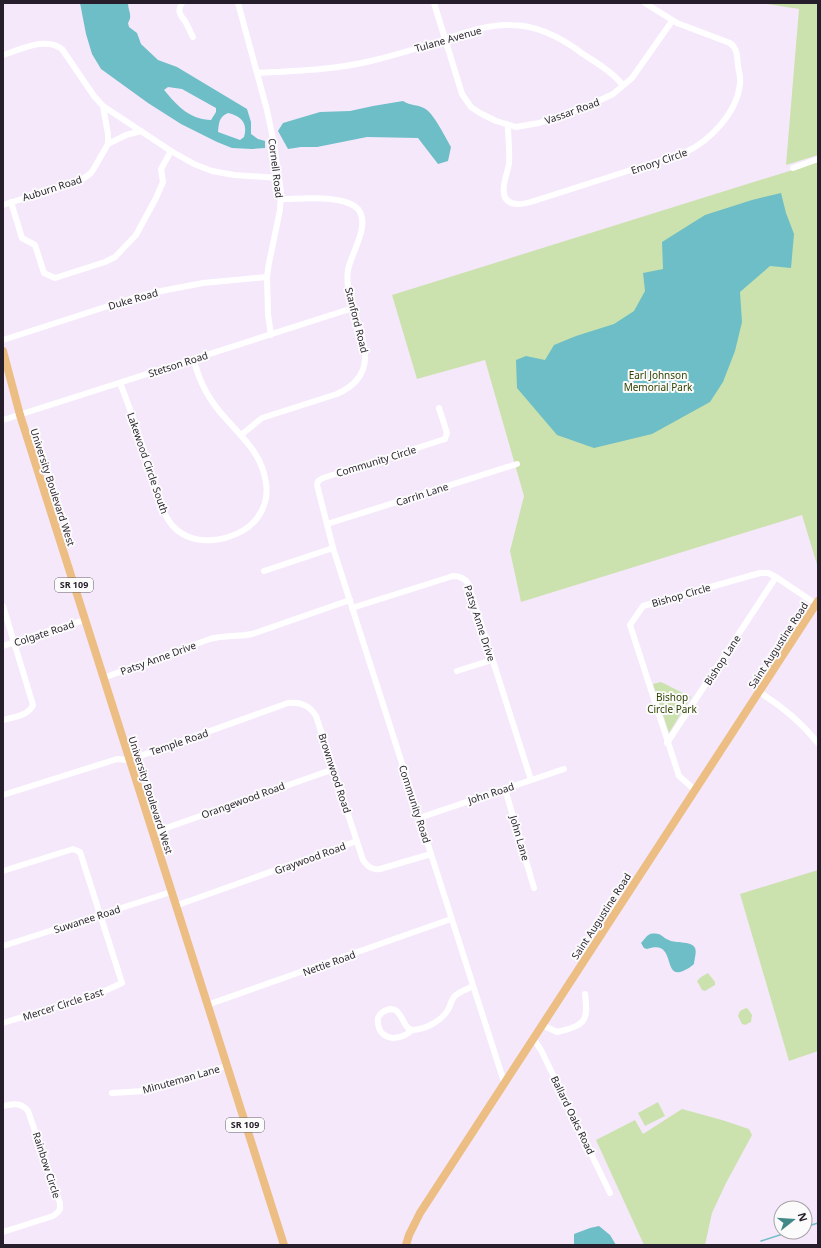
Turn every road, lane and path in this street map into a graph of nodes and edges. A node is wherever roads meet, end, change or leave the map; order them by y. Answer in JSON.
{"nodes":[{"id":1,"x":182,"y":3,"type":"edge"},
{"id":2,"x":238,"y":3,"type":"edge"},
{"id":3,"x":434,"y":3,"type":"edge"},
{"id":4,"x":644,"y":3,"type":"edge"},
{"id":5,"x":672,"y":21,"type":"junction"},
{"id":6,"x":193,"y":37,"type":"dead end"},
{"id":7,"x":445,"y":39,"type":"junction"},
{"id":8,"x":3,"y":55,"type":"edge"},
{"id":9,"x":257,"y":72,"type":"junction"},
{"id":10,"x":623,"y":85,"type":"junction"},
{"id":11,"x":103,"y":106,"type":"junction"},
{"id":12,"x":508,"y":125,"type":"junction"},
{"id":13,"x":141,"y":131,"type":"junction"},
{"id":14,"x":108,"y":144,"type":"junction"},
{"id":15,"x":171,"y":152,"type":"junction"},
{"id":16,"x":818,"y":159,"type":"edge"},
{"id":17,"x":792,"y":168,"type":"dead end"},
{"id":18,"x":279,"y":178,"type":"junction"},
{"id":19,"x":281,"y":199,"type":"junction"},
{"id":20,"x":11,"y":202,"type":"junction"},
{"id":21,"x":3,"y":204,"type":"edge"},
{"id":22,"x":267,"y":276,"type":"junction"},
{"id":23,"x":353,"y":308,"type":"junction"},
{"id":24,"x":271,"y":335,"type":"junction"},
{"id":25,"x":3,"y":340,"type":"edge"},
{"id":26,"x":3,"y":351,"type":"edge"},
{"id":27,"x":194,"y":360,"type":"junction"},
{"id":28,"x":120,"y":383,"type":"junction"},
{"id":29,"x":439,"y":408,"type":"dead end"},
{"id":30,"x":20,"y":415,"type":"junction"},
{"id":31,"x":3,"y":420,"type":"edge"},
{"id":32,"x":240,"y":435,"type":"junction"},
{"id":33,"x":517,"y":464,"type":"dead end"},
{"id":34,"x":327,"y":524,"type":"junction"},
{"id":35,"x":333,"y":548,"type":"junction"},
{"id":36,"x":264,"y":571,"type":"dead end"},
{"id":37,"x":776,"y":577,"type":"junction"},
{"id":38,"x":350,"y":600,"type":"junction"},
{"id":39,"x":817,"y":603,"type":"edge"},
{"id":40,"x":3,"y":606,"type":"edge"},
{"id":41,"x":352,"y":608,"type":"junction"},
{"id":42,"x":85,"y":620,"type":"junction"},
{"id":43,"x":14,"y":642,"type":"junction"},
{"id":44,"x":3,"y":646,"type":"edge"},
{"id":45,"x":492,"y":660,"type":"junction"},
{"id":46,"x":457,"y":672,"type":"dead end"},
{"id":47,"x":103,"y":678,"type":"junction"},
{"id":48,"x":759,"y":692,"type":"junction"},
{"id":49,"x":308,"y":706,"type":"joint"},
{"id":50,"x":3,"y":720,"type":"edge"},
{"id":51,"x":667,"y":743,"type":"junction"},
{"id":52,"x":818,"y":743,"type":"edge"},
{"id":53,"x":129,"y":760,"type":"junction"},
{"id":54,"x":334,"y":769,"type":"junction"},
{"id":55,"x":564,"y":770,"type":"dead end"},
{"id":56,"x":531,"y":780,"type":"junction"},
{"id":57,"x":505,"y":788,"type":"junction"},
{"id":58,"x":695,"y":790,"type":"junction"},
{"id":59,"x":3,"y":795,"type":"edge"},
{"id":60,"x":419,"y":818,"type":"junction"},
{"id":61,"x":152,"y":832,"type":"junction"},
{"id":62,"x":357,"y":841,"type":"junction"},
{"id":63,"x":431,"y":854,"type":"junction"},
{"id":64,"x":3,"y":871,"type":"edge"},
{"id":65,"x":534,"y":888,"type":"dead end"},
{"id":66,"x":171,"y":892,"type":"junction"},
{"id":67,"x":175,"y":906,"type":"junction"},
{"id":68,"x":100,"y":915,"type":"junction"},
{"id":69,"x":451,"y":919,"type":"junction"},
{"id":70,"x":3,"y":946,"type":"edge"},
{"id":71,"x":473,"y":986,"type":"junction"},
{"id":72,"x":585,"y":994,"type":"dead end"},
{"id":73,"x":207,"y":1005,"type":"junction"},
{"id":74,"x":3,"y":1023,"type":"edge"},
{"id":75,"x":542,"y":1025,"type":"junction"},
{"id":76,"x":412,"y":1030,"type":"junction"},
{"id":77,"x":533,"y":1038,"type":"junction"},
{"id":78,"x":226,"y":1066,"type":"junction"},
{"id":79,"x":504,"y":1082,"type":"junction"},
{"id":80,"x":112,"y":1093,"type":"dead end"},
{"id":81,"x":3,"y":1106,"type":"edge"},
{"id":82,"x":610,"y":1194,"type":"dead end"},
{"id":83,"x":3,"y":1232,"type":"edge"},
{"id":84,"x":284,"y":1245,"type":"edge"},
{"id":85,"x":406,"y":1245,"type":"edge"}],
"edges":[{"from":1,"to":6,"type":"street"},
{"from":2,"to":9,"type":"street","name":"Cornell Road"},
{"from":3,"to":7,"type":"street"},
{"from":4,"to":5,"type":"street","name":"Emory Circle"},
{"from":5,"to":10,"type":"street","name":"Vassar Road"},
{"from":5,"to":12,"type":"street","name":"Emory Circle"},
{"from":7,"to":9,"type":"street","name":"Tulane Avenue"},
{"from":7,"to":10,"type":"street","name":"Tulane Avenue"},
{"from":7,"to":12,"type":"street"},
{"from":8,"to":11,"type":"street"},
{"from":9,"to":18,"type":"street","name":"Cornell Road"},
{"from":10,"to":12,"type":"street","name":"Vassar Road"},
{"from":11,"to":13,"type":"street"},
{"from":11,"to":14,"type":"street"},
{"from":13,"to":14,"type":"street"},
{"from":13,"to":15,"type":"street"},
{"from":14,"to":20,"type":"street","name":"Auburn Road"},
{"from":15,"to":18,"type":"street"},
{"from":15,"to":20,"type":"street"},
{"from":16,"to":17,"type":"street"},
{"from":18,"to":19,"type":"street","name":"Cornell Road"},
{"from":19,"to":22,"type":"street","name":"Cornell Road"},
{"from":19,"to":23,"type":"street","name":"Stanford Road"},
{"from":20,"to":21,"type":"street","name":"Auburn Road"},
{"from":22,"to":24,"type":"street","name":"Cornell Road"},
{"from":22,"to":25,"type":"street","name":"Duke Road"},
{"from":23,"to":24,"type":"street","name":"Stetson Road"},
{"from":23,"to":32,"type":"street","name":"Stanford Road"},
{"from":24,"to":27,"type":"street","name":"Stetson Road"},
{"from":26,"to":30,"type":"main road","name":"University Boulevard West","number":"SR 109"},
{"from":27,"to":28,"type":"street","name":"Stetson Road"},
{"from":27,"to":32,"type":"street"},
{"from":28,"to":30,"type":"street","name":"Stetson Road"},
{"from":28,"to":32,"type":"street","name":"Lakewood Circle South"},
{"from":29,"to":34,"type":"street","name":"Community Circle"},
{"from":30,"to":31,"type":"street","name":"Stetson Road"},
{"from":30,"to":42,"type":"main road","name":"University Boulevard West","number":"SR 109"},
{"from":33,"to":34,"type":"street","name":"Carrin Lane"},
{"from":34,"to":35,"type":"street","name":"Community Road"},
{"from":35,"to":36,"type":"street"},
{"from":35,"to":38,"type":"street","name":"Community Road"},
{"from":37,"to":39,"type":"street","name":"Bishop Circle"},
{"from":37,"to":51,"type":"street","name":"Bishop Lane"},
{"from":37,"to":51,"type":"street","name":"Bishop Circle"},
{"from":38,"to":41,"type":"street","name":"Community Road"},
{"from":38,"to":47,"type":"street","name":"Patsy Anne Drive"},
{"from":39,"to":48,"type":"main road","name":"Saint Augustine Road"},
{"from":40,"to":43,"type":"street"},
{"from":41,"to":45,"type":"street","name":"Patsy Anne Drive"},
{"from":41,"to":60,"type":"street","name":"Community Road"},
{"from":42,"to":43,"type":"street","name":"Colgate Road"},
{"from":42,"to":47,"type":"main road","name":"University Boulevard West","number":"SR 109"},
{"from":43,"to":44,"type":"street","name":"Colgate Road"},
{"from":43,"to":50,"type":"street"},
{"from":45,"to":46,"type":"street"},
{"from":45,"to":56,"type":"street","name":"Patsy Anne Drive"},
{"from":47,"to":53,"type":"main road","name":"University Boulevard West","number":"SR 109"},
{"from":48,"to":52,"type":"street"},
{"from":48,"to":58,"type":"main road","name":"Saint Augustine Road"},
{"from":49,"to":53,"type":"street","name":"Temple Road"},
{"from":49,"to":54,"type":"street","name":"Brownwood Road"},
{"from":51,"to":58,"type":"street","name":"Bishop Circle"},
{"from":53,"to":59,"type":"street","name":"Temple Road"},
{"from":53,"to":61,"type":"main road","name":"University Boulevard West","number":"SR 109"},
{"from":54,"to":61,"type":"street","name":"Orangewood Road"},
{"from":54,"to":62,"type":"street","name":"Brownwood Road"},
{"from":55,"to":56,"type":"street","name":"John Road"},
{"from":56,"to":57,"type":"street","name":"John Road"},
{"from":57,"to":60,"type":"street","name":"John Road"},
{"from":57,"to":65,"type":"street","name":"John Lane"},
{"from":58,"to":75,"type":"main road","name":"Saint Augustine Road"},
{"from":60,"to":63,"type":"street","name":"Community Road"},
{"from":61,"to":66,"type":"main road","name":"University Boulevard West","number":"SR 109"},
{"from":62,"to":63,"type":"street","name":"Graywood Road"},
{"from":62,"to":67,"type":"street","name":"Graywood Road"},
{"from":63,"to":69,"type":"street","name":"Community Road"},
{"from":64,"to":68,"type":"street"},
{"from":66,"to":67,"type":"main road","name":"University Boulevard West","number":"SR 109"},
{"from":66,"to":68,"type":"street","name":"Suwanee Road"},
{"from":67,"to":73,"type":"main road","name":"University Boulevard West","number":"SR 109"},
{"from":68,"to":70,"type":"street","name":"Suwanee Road"},
{"from":68,"to":74,"type":"street","name":"Mercer Circle East"},
{"from":69,"to":71,"type":"street","name":"Community Road"},
{"from":69,"to":73,"type":"street","name":"Nettie Road"},
{"from":71,"to":76,"type":"street"},
{"from":71,"to":79,"type":"street","name":"Community Road"},
{"from":72,"to":75,"type":"street"},
{"from":73,"to":78,"type":"main road","name":"University Boulevard West","number":"SR 109"},
{"from":75,"to":77,"type":"main road","name":"Saint Augustine Road"},
{"from":76,"to":76,"type":"street"},
{"from":77,"to":79,"type":"main road","name":"Saint Augustine Road"},
{"from":77,"to":82,"type":"street","name":"Ballard Oaks Road"},
{"from":78,"to":80,"type":"street","name":"Minuteman Lane"},
{"from":78,"to":84,"type":"main road","name":"University Boulevard West","number":"SR 109"},
{"from":79,"to":85,"type":"main road","name":"Saint Augustine Road"},
{"from":81,"to":83,"type":"street","name":"Rainbow Circle"}]}
